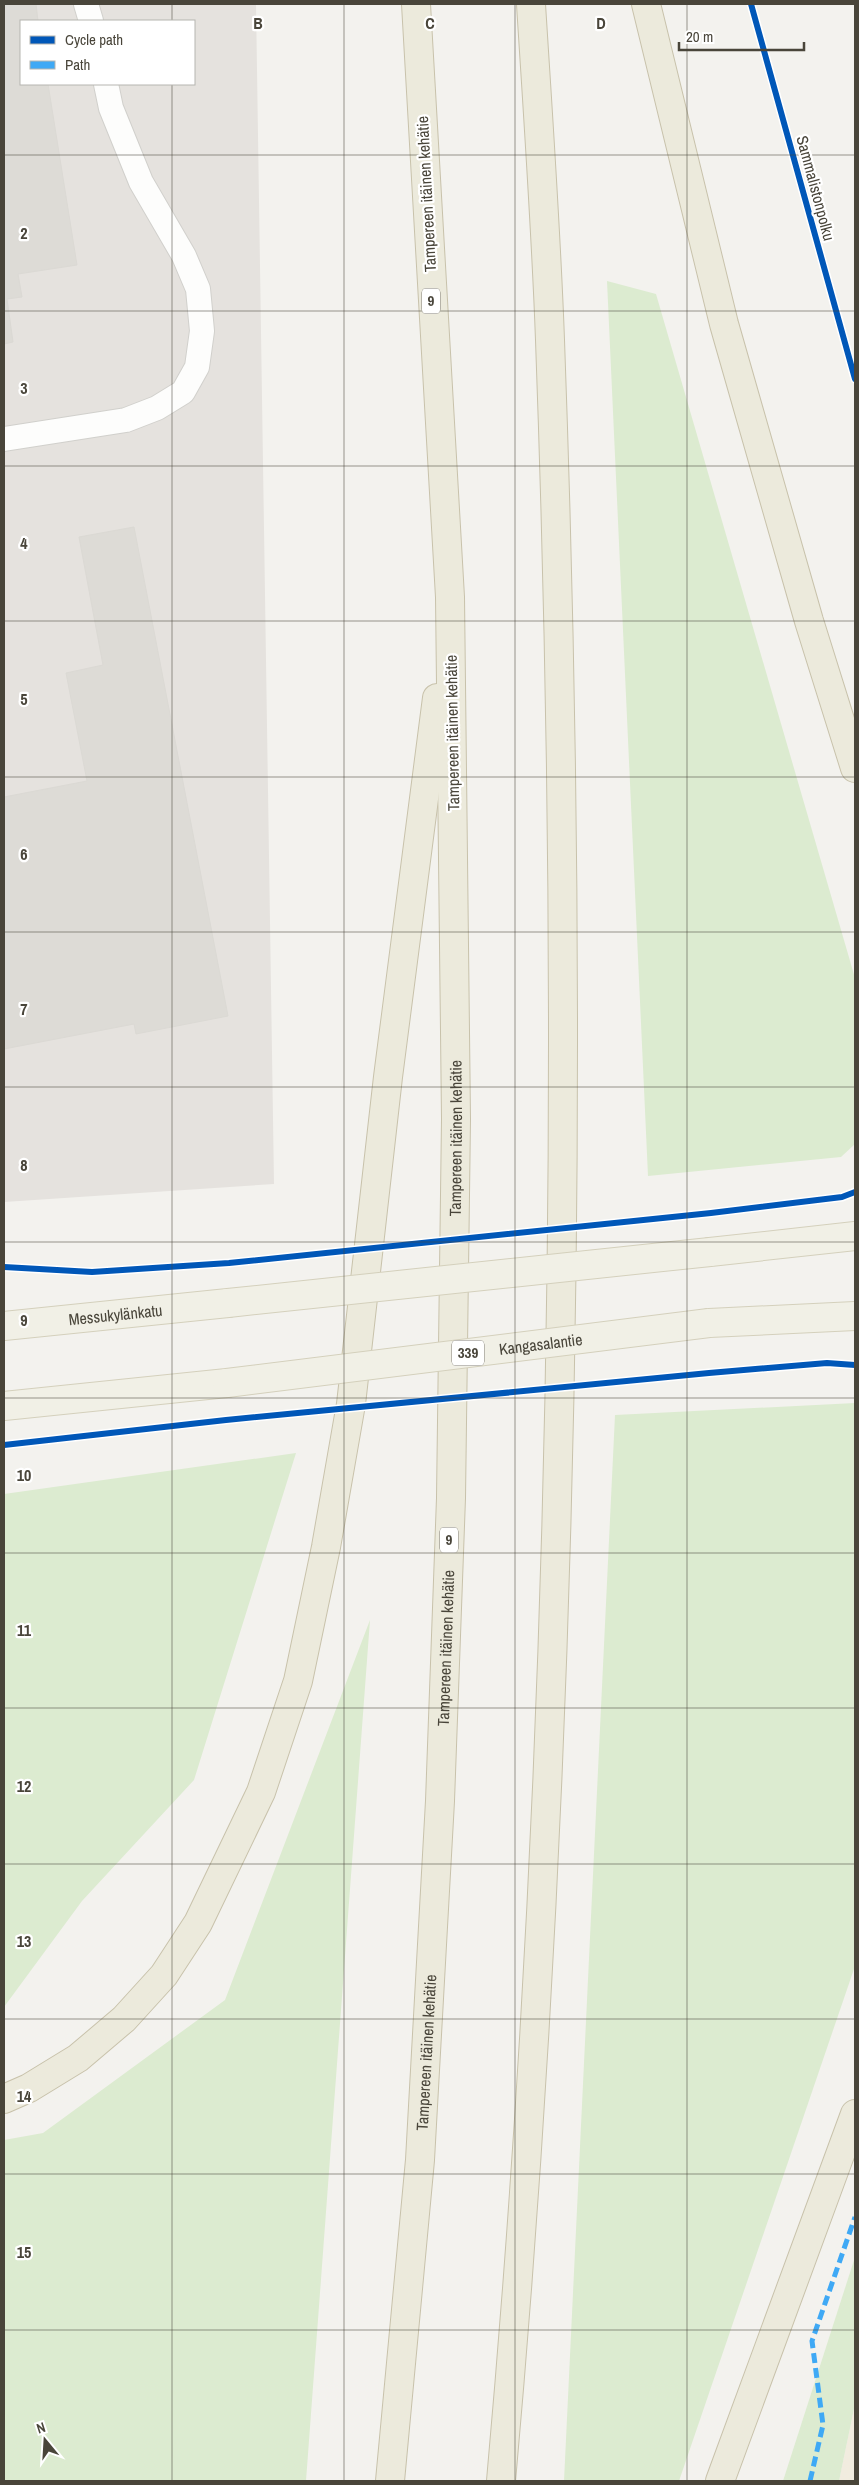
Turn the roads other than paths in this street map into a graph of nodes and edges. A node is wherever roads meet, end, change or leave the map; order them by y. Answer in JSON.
{"nodes":[{"id":1,"x":86,"y":4,"type":"edge"},
{"id":2,"x":416,"y":4,"type":"edge"},
{"id":3,"x":531,"y":4,"type":"edge"},
{"id":4,"x":646,"y":4,"type":"edge"},
{"id":5,"x":90,"y":20,"type":"edge"},
{"id":6,"x":106,"y":85,"type":"edge"},
{"id":7,"x":4,"y":439,"type":"edge"},
{"id":8,"x":450,"y":597,"type":"junction"},
{"id":9,"x":855,"y":768,"type":"edge"},
{"id":10,"x":855,"y":1236,"type":"edge"},
{"id":11,"x":855,"y":1316,"type":"edge"},
{"id":12,"x":4,"y":1326,"type":"edge"},
{"id":13,"x":4,"y":1406,"type":"edge"},
{"id":14,"x":4,"y":2099,"type":"edge"},
{"id":15,"x":855,"y":2114,"type":"edge"},
{"id":16,"x":390,"y":2481,"type":"edge"},
{"id":17,"x":501,"y":2481,"type":"edge"},
{"id":18,"x":720,"y":2481,"type":"edge"}],
"edges":[{"from":1,"to":5,"type":"lane"},
{"from":2,"to":8,"type":"highway","name":"Tampereen itäinen kehätie","number":"9"},
{"from":3,"to":17,"type":"highway"},
{"from":4,"to":9,"type":"highway"},
{"from":6,"to":7,"type":"lane"},
{"from":8,"to":14,"type":"highway"},
{"from":8,"to":16,"type":"highway","name":"Tampereen itäinen kehätie","number":"9"},
{"from":10,"to":12,"type":"main road","name":"Messukylänkatu","bridge":true},
{"from":11,"to":13,"type":"main road","name":"Kangasalantie","number":"339","bridge":true},
{"from":15,"to":18,"type":"highway"}]}
